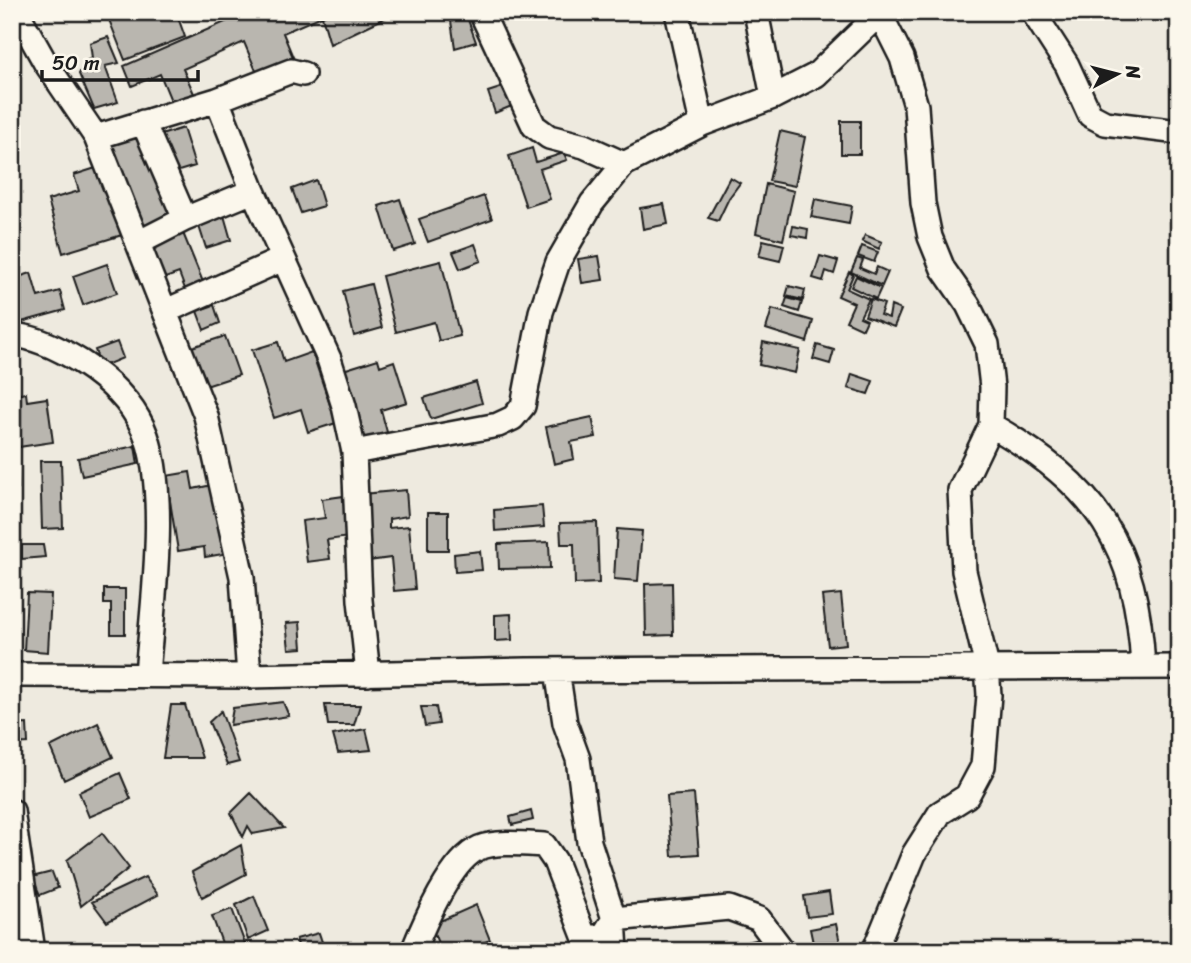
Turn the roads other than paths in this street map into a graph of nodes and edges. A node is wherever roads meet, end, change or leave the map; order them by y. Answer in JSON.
{"nodes":[{"id":1,"x":17,"y":12,"type":"edge"},
{"id":2,"x":481,"y":12,"type":"edge"},
{"id":3,"x":677,"y":12,"type":"edge"},
{"id":4,"x":756,"y":12,"type":"edge"},
{"id":5,"x":1033,"y":12,"type":"edge"},
{"id":6,"x":880,"y":13,"type":"edge"},
{"id":7,"x":303,"y":74,"type":"dead end"},
{"id":8,"x":773,"y":97,"type":"junction"},
{"id":9,"x":218,"y":100,"type":"junction"},
{"id":10,"x":143,"y":122,"type":"junction"},
{"id":11,"x":702,"y":124,"type":"junction"},
{"id":12,"x":1179,"y":132,"type":"edge"},
{"id":13,"x":96,"y":137,"type":"junction"},
{"id":14,"x":624,"y":164,"type":"junction"},
{"id":15,"x":253,"y":191,"type":"junction"},
{"id":16,"x":185,"y":219,"type":"junction"},
{"id":17,"x":138,"y":243,"type":"junction"},
{"id":18,"x":283,"y":259,"type":"junction"},
{"id":19,"x":166,"y":311,"type":"junction"},
{"id":20,"x":12,"y":335,"type":"edge"},
{"id":21,"x":991,"y":425,"type":"junction"},
{"id":22,"x":354,"y":452,"type":"junction"},
{"id":23,"x":987,"y":667,"type":"junction"},
{"id":24,"x":1143,"y":667,"type":"junction"},
{"id":25,"x":1179,"y":667,"type":"edge"},
{"id":26,"x":557,"y":670,"type":"junction"},
{"id":27,"x":147,"y":674,"type":"junction"},
{"id":28,"x":368,"y":674,"type":"junction"},
{"id":29,"x":12,"y":675,"type":"edge"},
{"id":30,"x":250,"y":676,"type":"junction"},
{"id":31,"x":12,"y":811,"type":"edge"},
{"id":32,"x":614,"y":919,"type":"junction"},
{"id":33,"x":33,"y":951,"type":"edge"},
{"id":34,"x":413,"y":951,"type":"edge"},
{"id":35,"x":616,"y":951,"type":"edge"},
{"id":36,"x":783,"y":951,"type":"edge"},
{"id":37,"x":874,"y":951,"type":"edge"}],
"edges":[{"from":1,"to":13,"type":"street"},
{"from":2,"to":14,"type":"street"},
{"from":3,"to":11,"type":"street"},
{"from":4,"to":8,"type":"street"},
{"from":5,"to":12,"type":"street"},
{"from":6,"to":8,"type":"street"},
{"from":6,"to":21,"type":"street"},
{"from":7,"to":9,"type":"street"},
{"from":8,"to":11,"type":"street"},
{"from":9,"to":10,"type":"street"},
{"from":9,"to":15,"type":"street"},
{"from":10,"to":13,"type":"street"},
{"from":10,"to":16,"type":"street"},
{"from":11,"to":14,"type":"street"},
{"from":13,"to":17,"type":"street"},
{"from":14,"to":22,"type":"street"},
{"from":15,"to":16,"type":"street"},
{"from":15,"to":18,"type":"street"},
{"from":16,"to":17,"type":"street"},
{"from":17,"to":19,"type":"street"},
{"from":18,"to":19,"type":"street"},
{"from":18,"to":22,"type":"street"},
{"from":19,"to":30,"type":"street"},
{"from":20,"to":27,"type":"street"},
{"from":21,"to":23,"type":"street"},
{"from":21,"to":24,"type":"street"},
{"from":22,"to":28,"type":"street"},
{"from":23,"to":24,"type":"street"},
{"from":23,"to":26,"type":"street"},
{"from":23,"to":37,"type":"street"},
{"from":24,"to":25,"type":"street"},
{"from":26,"to":28,"type":"street"},
{"from":26,"to":32,"type":"street"},
{"from":27,"to":29,"type":"street"},
{"from":27,"to":30,"type":"street"},
{"from":28,"to":30,"type":"street"},
{"from":31,"to":33,"type":"street"},
{"from":32,"to":34,"type":"street"},
{"from":32,"to":35,"type":"street"},
{"from":32,"to":36,"type":"street"}]}
